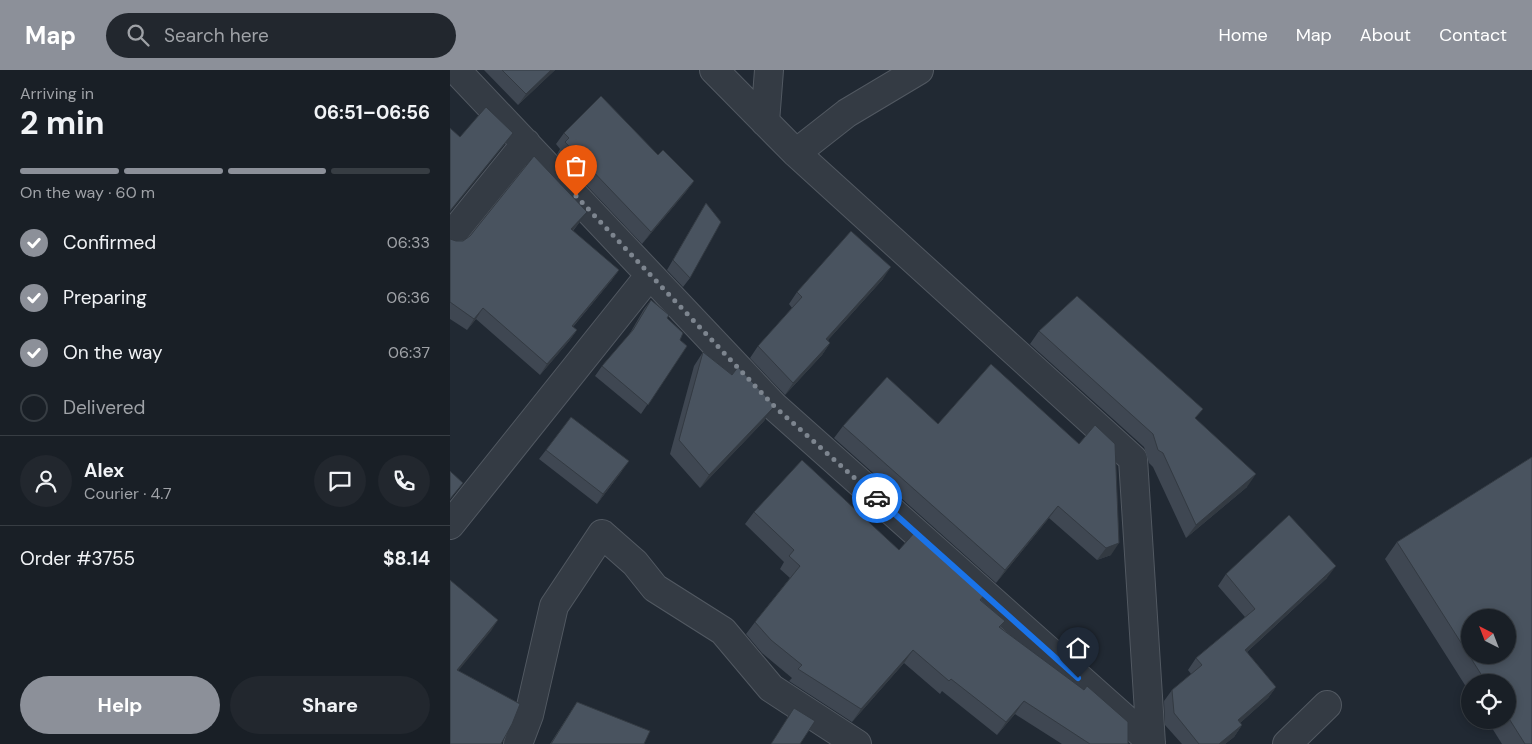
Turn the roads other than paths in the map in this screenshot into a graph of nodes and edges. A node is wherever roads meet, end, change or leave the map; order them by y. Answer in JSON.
{"nodes":[{"id":1,"x":456,"y":70,"type":"edge"},
{"id":2,"x":714,"y":70,"type":"edge"},
{"id":3,"x":769,"y":70,"type":"edge"},
{"id":4,"x":918,"y":70,"type":"edge"},
{"id":5,"x":765,"y":122,"type":"junction"},
{"id":6,"x":526,"y":143,"type":"junction"},
{"id":7,"x":796,"y":153,"type":"junction"},
{"id":8,"x":450,"y":237,"type":"edge"},
{"id":9,"x":649,"y":276,"type":"junction"},
{"id":10,"x":450,"y":526,"type":"edge"},
{"id":11,"x":1327,"y":705,"type":"dead end"},
{"id":12,"x":1151,"y":743,"type":"edge"},
{"id":13,"x":518,"y":744,"type":"edge"},
{"id":14,"x":857,"y":744,"type":"edge"},
{"id":15,"x":1287,"y":744,"type":"edge"}],
"edges":[{"from":1,"to":6,"type":"street"},
{"from":2,"to":5,"type":"street"},
{"from":3,"to":5,"type":"street"},
{"from":4,"to":7,"type":"street"},
{"from":5,"to":7,"type":"street"},
{"from":6,"to":8,"type":"street"},
{"from":6,"to":9,"type":"street"},
{"from":7,"to":12,"type":"street"},
{"from":9,"to":10,"type":"street"},
{"from":9,"to":12,"type":"street"},
{"from":11,"to":15,"type":"street"},
{"from":13,"to":14,"type":"street"}]}
